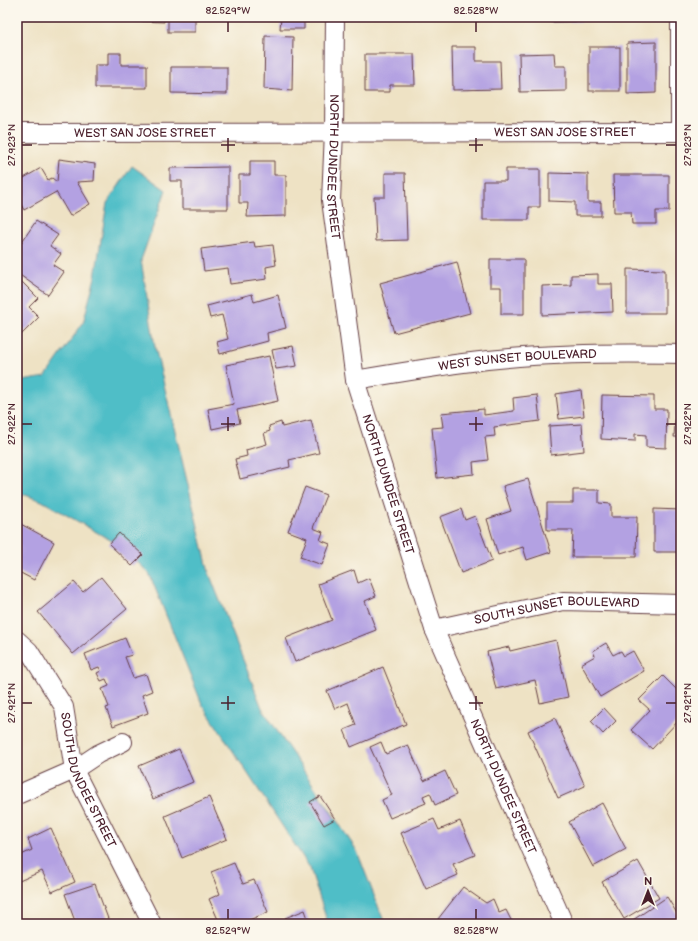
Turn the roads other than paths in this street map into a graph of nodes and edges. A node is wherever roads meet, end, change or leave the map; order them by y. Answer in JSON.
{"nodes":[{"id":1,"x":335,"y":17,"type":"edge"},
{"id":2,"x":680,"y":17,"type":"edge"},
{"id":3,"x":334,"y":132,"type":"junction"},
{"id":4,"x":680,"y":132,"type":"edge"},
{"id":5,"x":17,"y":134,"type":"edge"},
{"id":6,"x":681,"y":354,"type":"edge"},
{"id":7,"x":355,"y":380,"type":"junction"},
{"id":8,"x":679,"y":606,"type":"edge"},
{"id":9,"x":434,"y":629,"type":"junction"},
{"id":10,"x":17,"y":640,"type":"edge"},
{"id":11,"x":123,"y":742,"type":"dead end"},
{"id":12,"x":74,"y":770,"type":"junction"},
{"id":13,"x":17,"y":795,"type":"edge"},
{"id":14,"x":152,"y":924,"type":"edge"},
{"id":15,"x":564,"y":924,"type":"edge"}],
"edges":[{"from":1,"to":3,"type":"street","name":"NORTH DUNDEE STREET"},
{"from":2,"to":4,"type":"street"},
{"from":3,"to":4,"type":"street","name":"WEST SAN JOSE STREET"},
{"from":3,"to":5,"type":"street","name":"WEST SAN JOSE STREET"},
{"from":3,"to":7,"type":"street","name":"NORTH DUNDEE STREET"},
{"from":6,"to":7,"type":"street","name":"WEST SUNSET BOULEVARD"},
{"from":7,"to":9,"type":"street","name":"NORTH DUNDEE STREET"},
{"from":8,"to":9,"type":"street","name":"SOUTH SUNSET BOULEVARD"},
{"from":9,"to":15,"type":"street","name":"NORTH DUNDEE STREET"},
{"from":10,"to":12,"type":"street","name":"SOUTH DUNDEE STREET"},
{"from":11,"to":12,"type":"street"},
{"from":12,"to":13,"type":"street"},
{"from":12,"to":14,"type":"street","name":"SOUTH DUNDEE STREET"}]}
